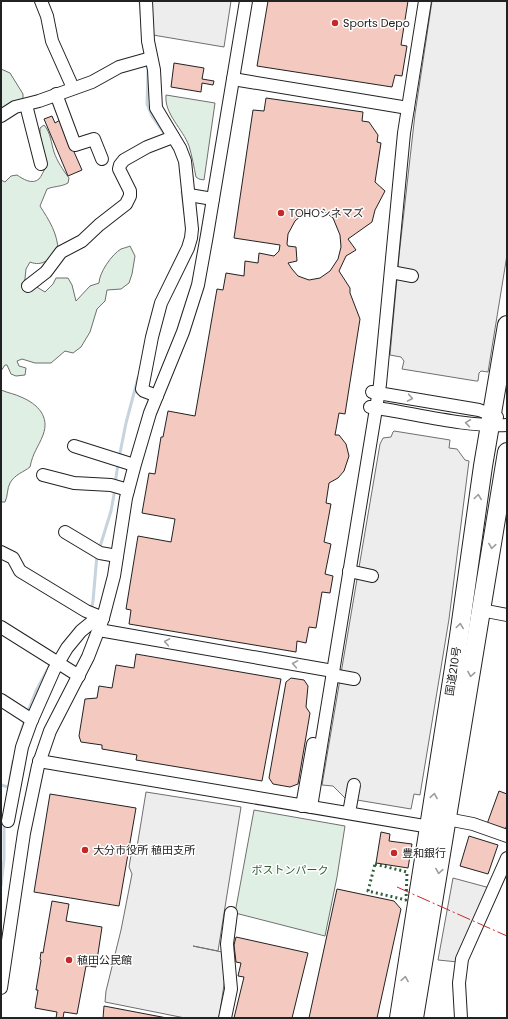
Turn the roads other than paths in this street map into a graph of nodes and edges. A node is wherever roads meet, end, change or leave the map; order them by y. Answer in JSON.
{"nodes":[{"id":1,"x":41,"y":1,"type":"edge"},
{"id":2,"x":146,"y":1,"type":"edge"},
{"id":3,"x":246,"y":1,"type":"edge"},
{"id":4,"x":419,"y":1,"type":"edge"},
{"id":5,"x":425,"y":1,"type":"edge"},
{"id":6,"x":151,"y":58,"type":"junction"},
{"id":7,"x":233,"y":79,"type":"junction"},
{"id":8,"x":73,"y":88,"type":"junction"},
{"id":9,"x":56,"y":94,"type":"junction"},
{"id":10,"x":26,"y":105,"type":"junction"},
{"id":11,"x":405,"y":107,"type":"junction"},
{"id":12,"x":1,"y":116,"type":"edge"},
{"id":13,"x":173,"y":138,"type":"junction"},
{"id":14,"x":102,"y":160,"type":"dead end"},
{"id":15,"x":41,"y":164,"type":"dead end"},
{"id":16,"x":189,"y":195,"type":"junction"},
{"id":17,"x":213,"y":199,"type":"junction"},
{"id":18,"x":391,"y":272,"type":"junction"},
{"id":19,"x":412,"y":276,"type":"dead end"},
{"id":20,"x":28,"y":286,"type":"dead end"},
{"id":21,"x":507,"y":325,"type":"edge"},
{"id":22,"x":375,"y":392,"type":"junction"},
{"id":23,"x":157,"y":396,"type":"junction"},
{"id":24,"x":372,"y":407,"type":"junction"},
{"id":25,"x":499,"y":422,"type":"edge"},
{"id":26,"x":74,"y":446,"type":"dead end"},
{"id":27,"x":507,"y":452,"type":"edge"},
{"id":28,"x":134,"y":465,"type":"junction"},
{"id":29,"x":43,"y":475,"type":"dead end"},
{"id":30,"x":128,"y":490,"type":"junction"},
{"id":31,"x":501,"y":524,"type":"edge"},
{"id":32,"x":65,"y":532,"type":"dead end"},
{"id":33,"x":1,"y":552,"type":"edge"},
{"id":34,"x":117,"y":556,"type":"junction"},
{"id":35,"x":349,"y":572,"type":"junction"},
{"id":36,"x":372,"y":576,"type":"dead end"},
{"id":37,"x":481,"y":610,"type":"junction"},
{"id":38,"x":507,"y":616,"type":"edge"},
{"id":39,"x":103,"y":618,"type":"junction"},
{"id":40,"x":1,"y":627,"type":"edge"},
{"id":41,"x":99,"y":630,"type":"junction"},
{"id":42,"x":55,"y":661,"type":"junction"},
{"id":43,"x":330,"y":672,"type":"junction"},
{"id":44,"x":79,"y":676,"type":"junction"},
{"id":45,"x":354,"y":679,"type":"dead end"},
{"id":46,"x":1,"y":700,"type":"edge"},
{"id":47,"x":32,"y":720,"type":"junction"},
{"id":48,"x":39,"y":761,"type":"junction"},
{"id":49,"x":354,"y":785,"type":"dead end"},
{"id":50,"x":307,"y":806,"type":"junction"},
{"id":51,"x":349,"y":813,"type":"junction"},
{"id":52,"x":4,"y":820,"type":"edge"},
{"id":53,"x":26,"y":824,"type":"junction"},
{"id":54,"x":440,"y":825,"type":"junction"},
{"id":55,"x":507,"y":836,"type":"edge"},
{"id":56,"x":507,"y":858,"type":"edge"},
{"id":57,"x":231,"y":913,"type":"dead end"},
{"id":58,"x":1,"y":988,"type":"edge"},
{"id":59,"x":225,"y":1018,"type":"edge"},
{"id":60,"x":399,"y":1018,"type":"edge"},
{"id":61,"x":414,"y":1018,"type":"edge"},
{"id":62,"x":461,"y":1018,"type":"edge"}],
"edges":[{"from":1,"to":8,"type":"street"},
{"from":2,"to":6,"type":"street"},
{"from":3,"to":7,"type":"street"},
{"from":4,"to":11,"type":"street"},
{"from":5,"to":11,"type":"street"},
{"from":6,"to":8,"type":"street"},
{"from":6,"to":13,"type":"street"},
{"from":7,"to":11,"type":"street"},
{"from":7,"to":17,"type":"street"},
{"from":8,"to":9,"type":"street"},
{"from":9,"to":10,"type":"street"},
{"from":9,"to":14,"type":"street"},
{"from":10,"to":12,"type":"street"},
{"from":10,"to":15,"type":"street"},
{"from":11,"to":18,"type":"street"},
{"from":11,"to":22,"type":"street"},
{"from":13,"to":16,"type":"street"},
{"from":13,"to":20,"type":"street"},
{"from":16,"to":17,"type":"street"},
{"from":16,"to":23,"type":"street"},
{"from":17,"to":23,"type":"street"},
{"from":18,"to":19,"type":"street"},
{"from":18,"to":22,"type":"street"},
{"from":21,"to":25,"type":"highway","name":"国道210号"},
{"from":22,"to":24,"type":"street"},
{"from":22,"to":25,"type":"street","one_way":true},
{"from":23,"to":28,"type":"street"},
{"from":25,"to":24,"type":"street","one_way":true},
{"from":24,"to":35,"type":"street"},
{"from":24,"to":43,"type":"street"},
{"from":54,"to":25,"type":"highway","name":"国道210号","one_way":true},
{"from":26,"to":28,"type":"street"},
{"from":27,"to":31,"type":"highway","name":"国道210号"},
{"from":28,"to":30,"type":"street"},
{"from":29,"to":30,"type":"street"},
{"from":30,"to":34,"type":"street"},
{"from":31,"to":37,"type":"highway","name":"国道210号","one_way":true},
{"from":32,"to":34,"type":"street"},
{"from":33,"to":39,"type":"street"},
{"from":34,"to":39,"type":"street"},
{"from":35,"to":36,"type":"street"},
{"from":35,"to":43,"type":"street"},
{"from":37,"to":38,"type":"street"},
{"from":37,"to":54,"type":"highway","name":"国道210号","one_way":true},
{"from":39,"to":41,"type":"street"},
{"from":39,"to":42,"type":"street"},
{"from":40,"to":42,"type":"street"},
{"from":43,"to":41,"type":"street","one_way":true},
{"from":41,"to":44,"type":"street"},
{"from":42,"to":44,"type":"street"},
{"from":42,"to":47,"type":"street"},
{"from":43,"to":45,"type":"street"},
{"from":43,"to":50,"type":"street"},
{"from":44,"to":48,"type":"street"},
{"from":46,"to":47,"type":"street"},
{"from":47,"to":52,"type":"street"},
{"from":48,"to":50,"type":"street"},
{"from":48,"to":53,"type":"street"},
{"from":49,"to":51,"type":"street"},
{"from":50,"to":51,"type":"street"},
{"from":51,"to":54,"type":"street"},
{"from":52,"to":53,"type":"street"},
{"from":53,"to":58,"type":"street"},
{"from":54,"to":55,"type":"street"},
{"from":60,"to":54,"type":"highway","name":"国道210号","one_way":true},
{"from":54,"to":61,"type":"highway","name":"国道210号","one_way":true},
{"from":56,"to":62,"type":"street"},
{"from":57,"to":59,"type":"street"}]}
